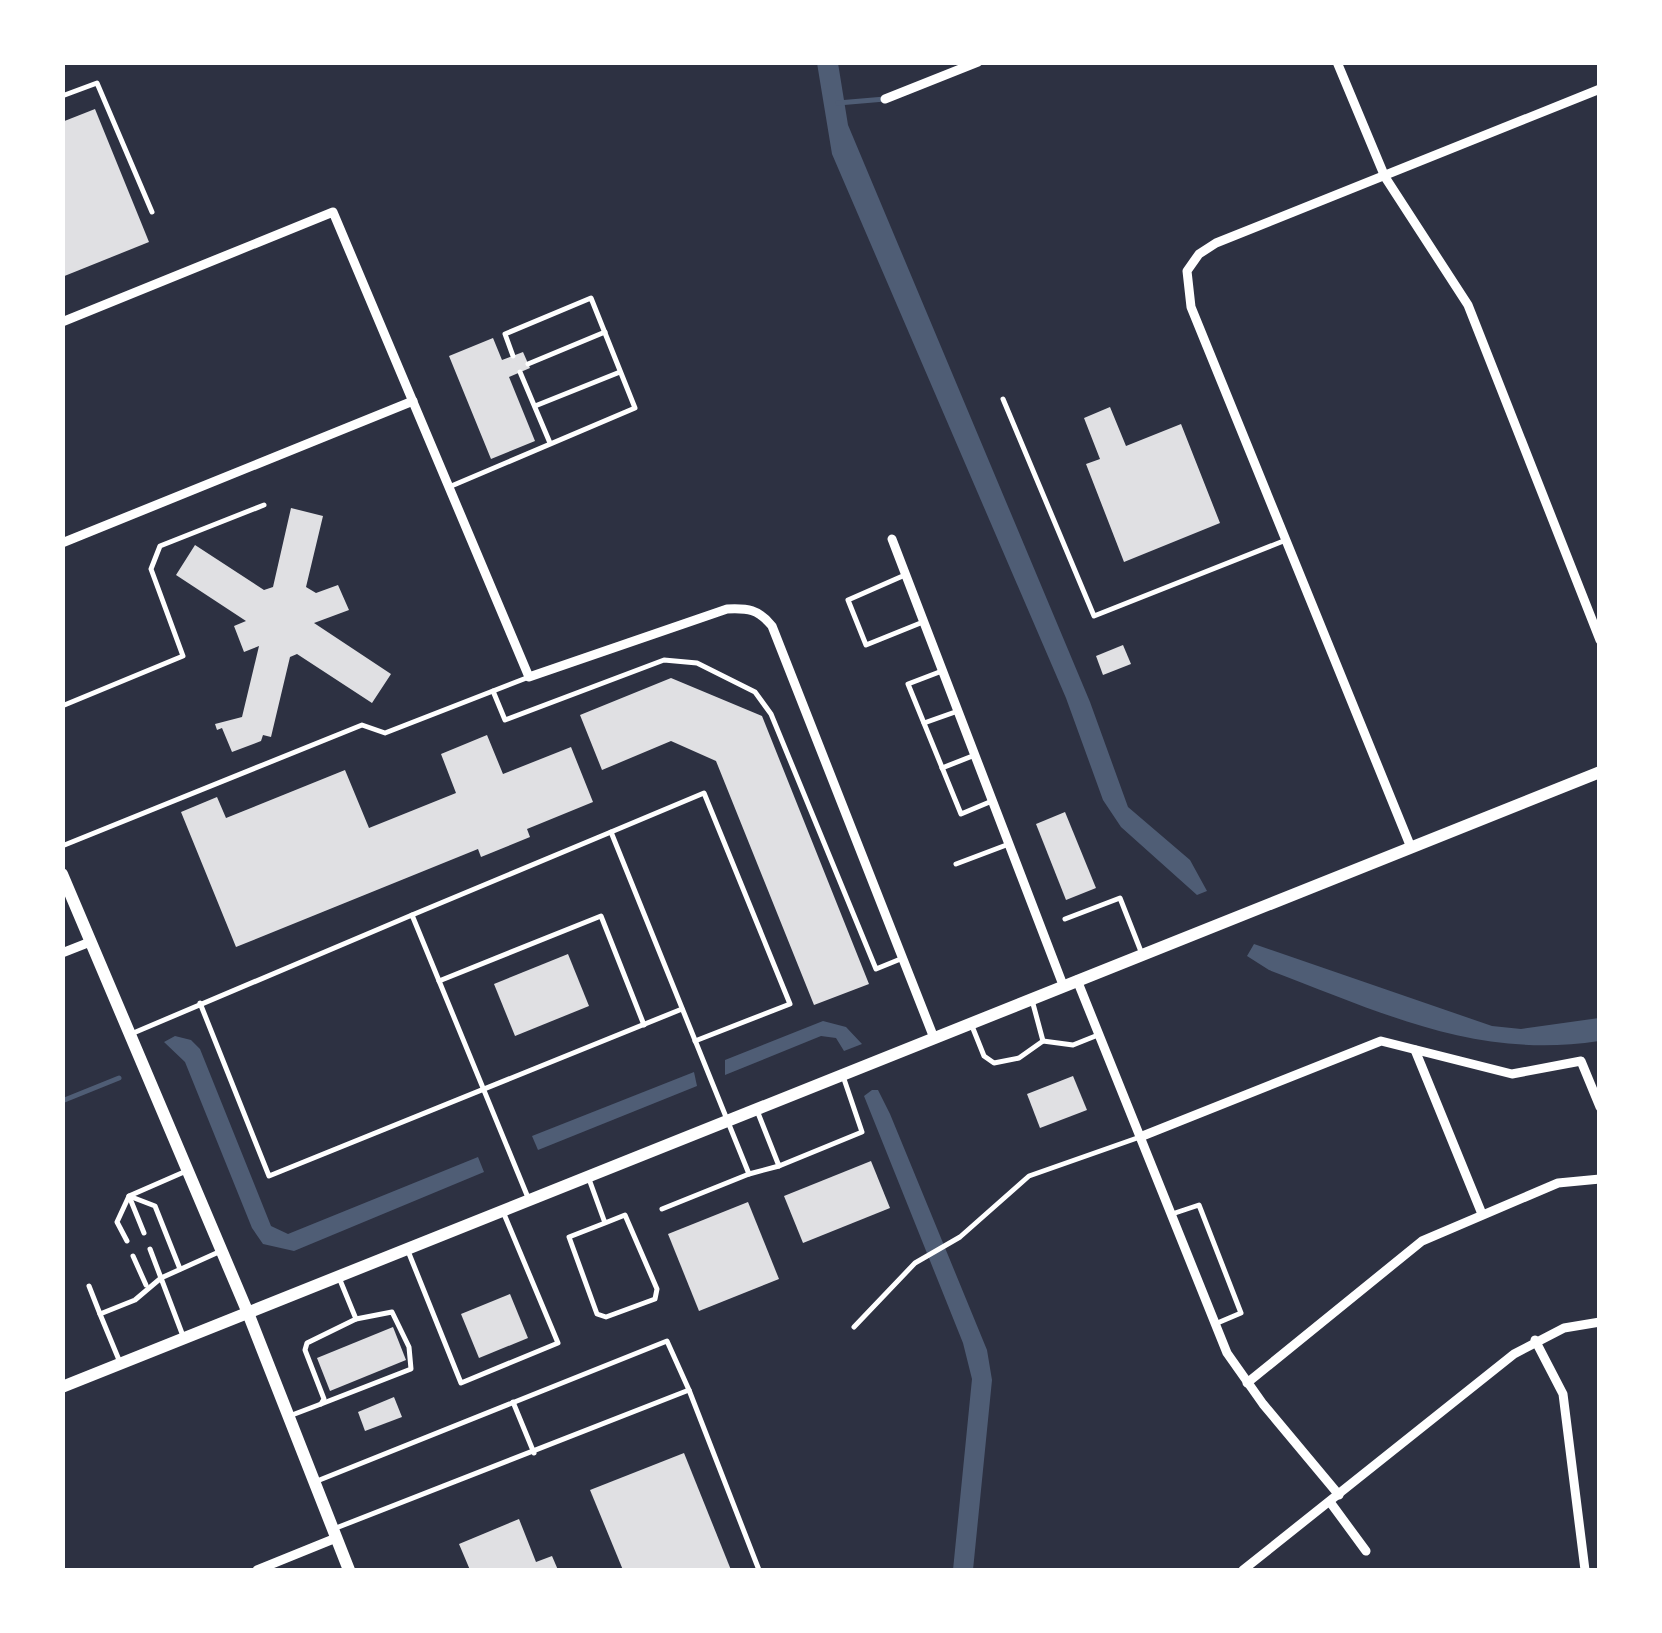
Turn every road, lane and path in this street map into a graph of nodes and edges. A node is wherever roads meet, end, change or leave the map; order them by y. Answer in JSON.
{"nodes":[{"id":1,"x":978,"y":62,"type":"edge"},
{"id":2,"x":1338,"y":62,"type":"edge"},
{"id":3,"x":1600,"y":90,"type":"edge"},
{"id":4,"x":62,"y":96,"type":"edge"},
{"id":5,"x":885,"y":99,"type":"dead end"},
{"id":6,"x":1385,"y":176,"type":"junction"},
{"id":7,"x":152,"y":212,"type":"dead end"},
{"id":8,"x":62,"y":322,"type":"edge"},
{"id":9,"x":604,"y":332,"type":"junction"},
{"id":10,"x":514,"y":356,"type":"dead end"},
{"id":11,"x":528,"y":364,"type":"dead end"},
{"id":12,"x":520,"y":372,"type":"dead end"},
{"id":13,"x":621,"y":372,"type":"junction"},
{"id":14,"x":1002,"y":399,"type":"dead end"},
{"id":15,"x":413,"y":401,"type":"junction"},
{"id":16,"x":535,"y":406,"type":"junction"},
{"id":17,"x":551,"y":444,"type":"junction"},
{"id":18,"x":449,"y":488,"type":"junction"},
{"id":19,"x":264,"y":505,"type":"dead end"},
{"id":20,"x":892,"y":539,"type":"dead end"},
{"id":21,"x":1286,"y":540,"type":"junction"},
{"id":22,"x":62,"y":543,"type":"edge"},
{"id":23,"x":906,"y":575,"type":"junction"},
{"id":24,"x":924,"y":622,"type":"junction"},
{"id":25,"x":1600,"y":640,"type":"edge"},
{"id":26,"x":942,"y":671,"type":"junction"},
{"id":27,"x":529,"y":677,"type":"junction"},
{"id":28,"x":493,"y":691,"type":"junction"},
{"id":29,"x":62,"y":706,"type":"edge"},
{"id":30,"x":958,"y":711,"type":"junction"},
{"id":31,"x":924,"y":723,"type":"junction"},
{"id":32,"x":975,"y":755,"type":"junction"},
{"id":33,"x":942,"y":768,"type":"junction"},
{"id":34,"x":1600,"y":772,"type":"edge"},
{"id":35,"x":992,"y":801,"type":"junction"},
{"id":36,"x":611,"y":832,"type":"junction"},
{"id":37,"x":1008,"y":844,"type":"junction"},
{"id":38,"x":62,"y":846,"type":"edge"},
{"id":39,"x":1410,"y":846,"type":"junction"},
{"id":40,"x":956,"y":864,"type":"dead end"},
{"id":41,"x":62,"y":874,"type":"edge"},
{"id":42,"x":412,"y":915,"type":"junction"},
{"id":43,"x":1065,"y":920,"type":"dead end"},
{"id":44,"x":90,"y":942,"type":"junction"},
{"id":45,"x":62,"y":953,"type":"edge"},
{"id":46,"x":1142,"y":954,"type":"junction"},
{"id":47,"x":903,"y":958,"type":"junction"},
{"id":48,"x":1077,"y":980,"type":"junction"},
{"id":49,"x":439,"y":981,"type":"junction"},
{"id":50,"x":1063,"y":986,"type":"junction"},
{"id":51,"x":1031,"y":998,"type":"junction"},
{"id":52,"x":200,"y":1004,"type":"junction"},
{"id":53,"x":682,"y":1009,"type":"junction"},
{"id":54,"x":970,"y":1023,"type":"junction"},
{"id":55,"x":644,"y":1024,"type":"junction"},
{"id":56,"x":128,"y":1035,"type":"junction"},
{"id":57,"x":1100,"y":1035,"type":"junction"},
{"id":58,"x":934,"y":1038,"type":"junction"},
{"id":59,"x":695,"y":1041,"type":"junction"},
{"id":60,"x":1044,"y":1041,"type":"junction"},
{"id":61,"x":1414,"y":1050,"type":"junction"},
{"id":62,"x":842,"y":1075,"type":"junction"},
{"id":63,"x":483,"y":1089,"type":"junction"},
{"id":64,"x":1600,"y":1107,"type":"edge"},
{"id":65,"x":757,"y":1110,"type":"junction"},
{"id":66,"x":728,"y":1122,"type":"junction"},
{"id":67,"x":1140,"y":1137,"type":"junction"},
{"id":68,"x":780,"y":1166,"type":"junction"},
{"id":69,"x":187,"y":1171,"type":"junction"},
{"id":70,"x":749,"y":1174,"type":"junction"},
{"id":71,"x":589,"y":1179,"type":"junction"},
{"id":72,"x":1600,"y":1179,"type":"edge"},
{"id":73,"x":129,"y":1196,"type":"junction"},
{"id":74,"x":530,"y":1203,"type":"junction"},
{"id":75,"x":662,"y":1209,"type":"dead end"},
{"id":76,"x":504,"y":1214,"type":"junction"},
{"id":77,"x":1482,"y":1214,"type":"junction"},
{"id":78,"x":1171,"y":1215,"type":"junction"},
{"id":79,"x":605,"y":1223,"type":"junction"},
{"id":80,"x":144,"y":1233,"type":"dead end"},
{"id":81,"x":127,"y":1241,"type":"dead end"},
{"id":82,"x":150,"y":1249,"type":"dead end"},
{"id":83,"x":221,"y":1250,"type":"junction"},
{"id":84,"x":408,"y":1250,"type":"junction"},
{"id":85,"x":133,"y":1256,"type":"dead end"},
{"id":86,"x":180,"y":1269,"type":"junction"},
{"id":87,"x":339,"y":1277,"type":"junction"},
{"id":88,"x":161,"y":1278,"type":"junction"},
{"id":89,"x":89,"y":1286,"type":"dead end"},
{"id":90,"x":146,"y":1286,"type":"junction"},
{"id":91,"x":248,"y":1313,"type":"junction"},
{"id":92,"x":100,"y":1314,"type":"junction"},
{"id":93,"x":356,"y":1318,"type":"junction"},
{"id":94,"x":1600,"y":1322,"type":"edge"},
{"id":95,"x":1215,"y":1324,"type":"junction"},
{"id":96,"x":854,"y":1328,"type":"dead end"},
{"id":97,"x":184,"y":1339,"type":"junction"},
{"id":98,"x":1535,"y":1340,"type":"junction"},
{"id":99,"x":121,"y":1364,"type":"junction"},
{"id":100,"x":1248,"y":1382,"type":"junction"},
{"id":101,"x":62,"y":1387,"type":"edge"},
{"id":102,"x":688,"y":1390,"type":"junction"},
{"id":103,"x":513,"y":1402,"type":"junction"},
{"id":104,"x":322,"y":1404,"type":"junction"},
{"id":105,"x":289,"y":1416,"type":"junction"},
{"id":106,"x":534,"y":1453,"type":"junction"},
{"id":107,"x":314,"y":1482,"type":"junction"},
{"id":108,"x":1340,"y":1495,"type":"junction"},
{"id":109,"x":1330,"y":1502,"type":"junction"},
{"id":110,"x":335,"y":1533,"type":"junction"},
{"id":111,"x":1366,"y":1551,"type":"dead end"},
{"id":112,"x":257,"y":1570,"type":"edge"},
{"id":113,"x":349,"y":1570,"type":"edge"},
{"id":114,"x":759,"y":1570,"type":"edge"},
{"id":115,"x":1243,"y":1570,"type":"edge"},
{"id":116,"x":1586,"y":1570,"type":"edge"}],
"edges":[{"from":1,"to":5,"type":"street"},
{"from":2,"to":6,"type":"street"},
{"from":3,"to":6,"type":"street"},
{"from":4,"to":7,"type":"lane"},
{"from":6,"to":21,"type":"street"},
{"from":6,"to":25,"type":"street"},
{"from":8,"to":15,"type":"street"},
{"from":9,"to":10,"type":"lane"},
{"from":9,"to":11,"type":"lane"},
{"from":9,"to":13,"type":"lane"},
{"from":12,"to":16,"type":"lane"},
{"from":13,"to":16,"type":"lane"},
{"from":13,"to":17,"type":"lane"},
{"from":14,"to":21,"type":"lane"},
{"from":15,"to":18,"type":"street"},
{"from":15,"to":22,"type":"street"},
{"from":16,"to":17,"type":"lane"},
{"from":17,"to":18,"type":"lane"},
{"from":18,"to":27,"type":"street"},
{"from":19,"to":29,"type":"lane"},
{"from":20,"to":23,"type":"street"},
{"from":21,"to":39,"type":"street"},
{"from":23,"to":24,"type":"street"},
{"from":23,"to":24,"type":"lane"},
{"from":24,"to":26,"type":"street"},
{"from":26,"to":30,"type":"street"},
{"from":26,"to":31,"type":"lane"},
{"from":27,"to":28,"type":"lane"},
{"from":27,"to":47,"type":"street"},
{"from":28,"to":38,"type":"lane"},
{"from":28,"to":47,"type":"lane"},
{"from":30,"to":31,"type":"lane"},
{"from":30,"to":32,"type":"street"},
{"from":31,"to":33,"type":"lane"},
{"from":32,"to":33,"type":"lane"},
{"from":32,"to":35,"type":"street"},
{"from":33,"to":35,"type":"lane"},
{"from":34,"to":39,"type":"main road"},
{"from":35,"to":37,"type":"street"},
{"from":36,"to":42,"type":"lane"},
{"from":36,"to":53,"type":"lane"},
{"from":36,"to":59,"type":"lane"},
{"from":37,"to":40,"type":"lane"},
{"from":37,"to":50,"type":"street"},
{"from":39,"to":46,"type":"main road"},
{"from":41,"to":44,"type":"main road"},
{"from":42,"to":49,"type":"lane"},
{"from":42,"to":52,"type":"lane"},
{"from":43,"to":46,"type":"lane"},
{"from":44,"to":45,"type":"street"},
{"from":44,"to":56,"type":"main road"},
{"from":46,"to":48,"type":"main road"},
{"from":47,"to":58,"type":"street"},
{"from":48,"to":50,"type":"main road"},
{"from":48,"to":57,"type":"street"},
{"from":49,"to":55,"type":"lane"},
{"from":49,"to":63,"type":"lane"},
{"from":50,"to":51,"type":"main road"},
{"from":51,"to":54,"type":"main road"},
{"from":51,"to":60,"type":"lane"},
{"from":52,"to":56,"type":"lane"},
{"from":52,"to":63,"type":"lane"},
{"from":53,"to":55,"type":"lane"},
{"from":53,"to":59,"type":"lane"},
{"from":54,"to":58,"type":"main road"},
{"from":54,"to":60,"type":"lane"},
{"from":55,"to":63,"type":"lane"},
{"from":56,"to":69,"type":"main road"},
{"from":57,"to":60,"type":"lane"},
{"from":57,"to":67,"type":"street"},
{"from":58,"to":62,"type":"main road"},
{"from":59,"to":66,"type":"lane"},
{"from":61,"to":64,"type":"street"},
{"from":61,"to":67,"type":"street"},
{"from":61,"to":77,"type":"street"},
{"from":62,"to":65,"type":"main road"},
{"from":62,"to":68,"type":"lane"},
{"from":63,"to":74,"type":"lane"},
{"from":65,"to":66,"type":"main road"},
{"from":65,"to":68,"type":"lane"},
{"from":66,"to":70,"type":"lane"},
{"from":66,"to":71,"type":"main road"},
{"from":67,"to":78,"type":"street"},
{"from":67,"to":96,"type":"lane"},
{"from":68,"to":70,"type":"lane"},
{"from":69,"to":73,"type":"lane"},
{"from":69,"to":83,"type":"main road"},
{"from":70,"to":75,"type":"lane"},
{"from":71,"to":74,"type":"main road"},
{"from":71,"to":79,"type":"lane"},
{"from":72,"to":77,"type":"street"},
{"from":73,"to":80,"type":"lane"},
{"from":73,"to":81,"type":"lane"},
{"from":73,"to":86,"type":"lane"},
{"from":74,"to":76,"type":"main road"},
{"from":76,"to":84,"type":"main road"},
{"from":76,"to":84,"type":"lane"},
{"from":77,"to":100,"type":"street"},
{"from":78,"to":95,"type":"street"},
{"from":78,"to":95,"type":"lane"},
{"from":79,"to":79,"type":"lane"},
{"from":82,"to":88,"type":"lane"},
{"from":83,"to":86,"type":"lane"},
{"from":83,"to":91,"type":"main road"},
{"from":84,"to":87,"type":"main road"},
{"from":85,"to":90,"type":"lane"},
{"from":86,"to":88,"type":"lane"},
{"from":87,"to":91,"type":"main road"},
{"from":87,"to":93,"type":"lane"},
{"from":88,"to":90,"type":"lane"},
{"from":88,"to":97,"type":"lane"},
{"from":89,"to":92,"type":"lane"},
{"from":90,"to":92,"type":"lane"},
{"from":91,"to":97,"type":"main road"},
{"from":91,"to":105,"type":"main road"},
{"from":92,"to":99,"type":"lane"},
{"from":93,"to":104,"type":"lane"},
{"from":93,"to":104,"type":"lane"},
{"from":94,"to":98,"type":"street"},
{"from":95,"to":100,"type":"street"},
{"from":97,"to":99,"type":"main road"},
{"from":98,"to":108,"type":"street"},
{"from":98,"to":116,"type":"street"},
{"from":99,"to":101,"type":"main road"},
{"from":100,"to":108,"type":"street"},
{"from":102,"to":103,"type":"lane"},
{"from":102,"to":106,"type":"lane"},
{"from":102,"to":114,"type":"lane"},
{"from":103,"to":106,"type":"lane"},
{"from":103,"to":107,"type":"lane"},
{"from":104,"to":105,"type":"lane"},
{"from":105,"to":107,"type":"main road"},
{"from":106,"to":110,"type":"lane"},
{"from":107,"to":110,"type":"main road"},
{"from":108,"to":109,"type":"street"},
{"from":109,"to":111,"type":"street"},
{"from":109,"to":115,"type":"street"},
{"from":110,"to":112,"type":"street"},
{"from":110,"to":113,"type":"main road"}]}
